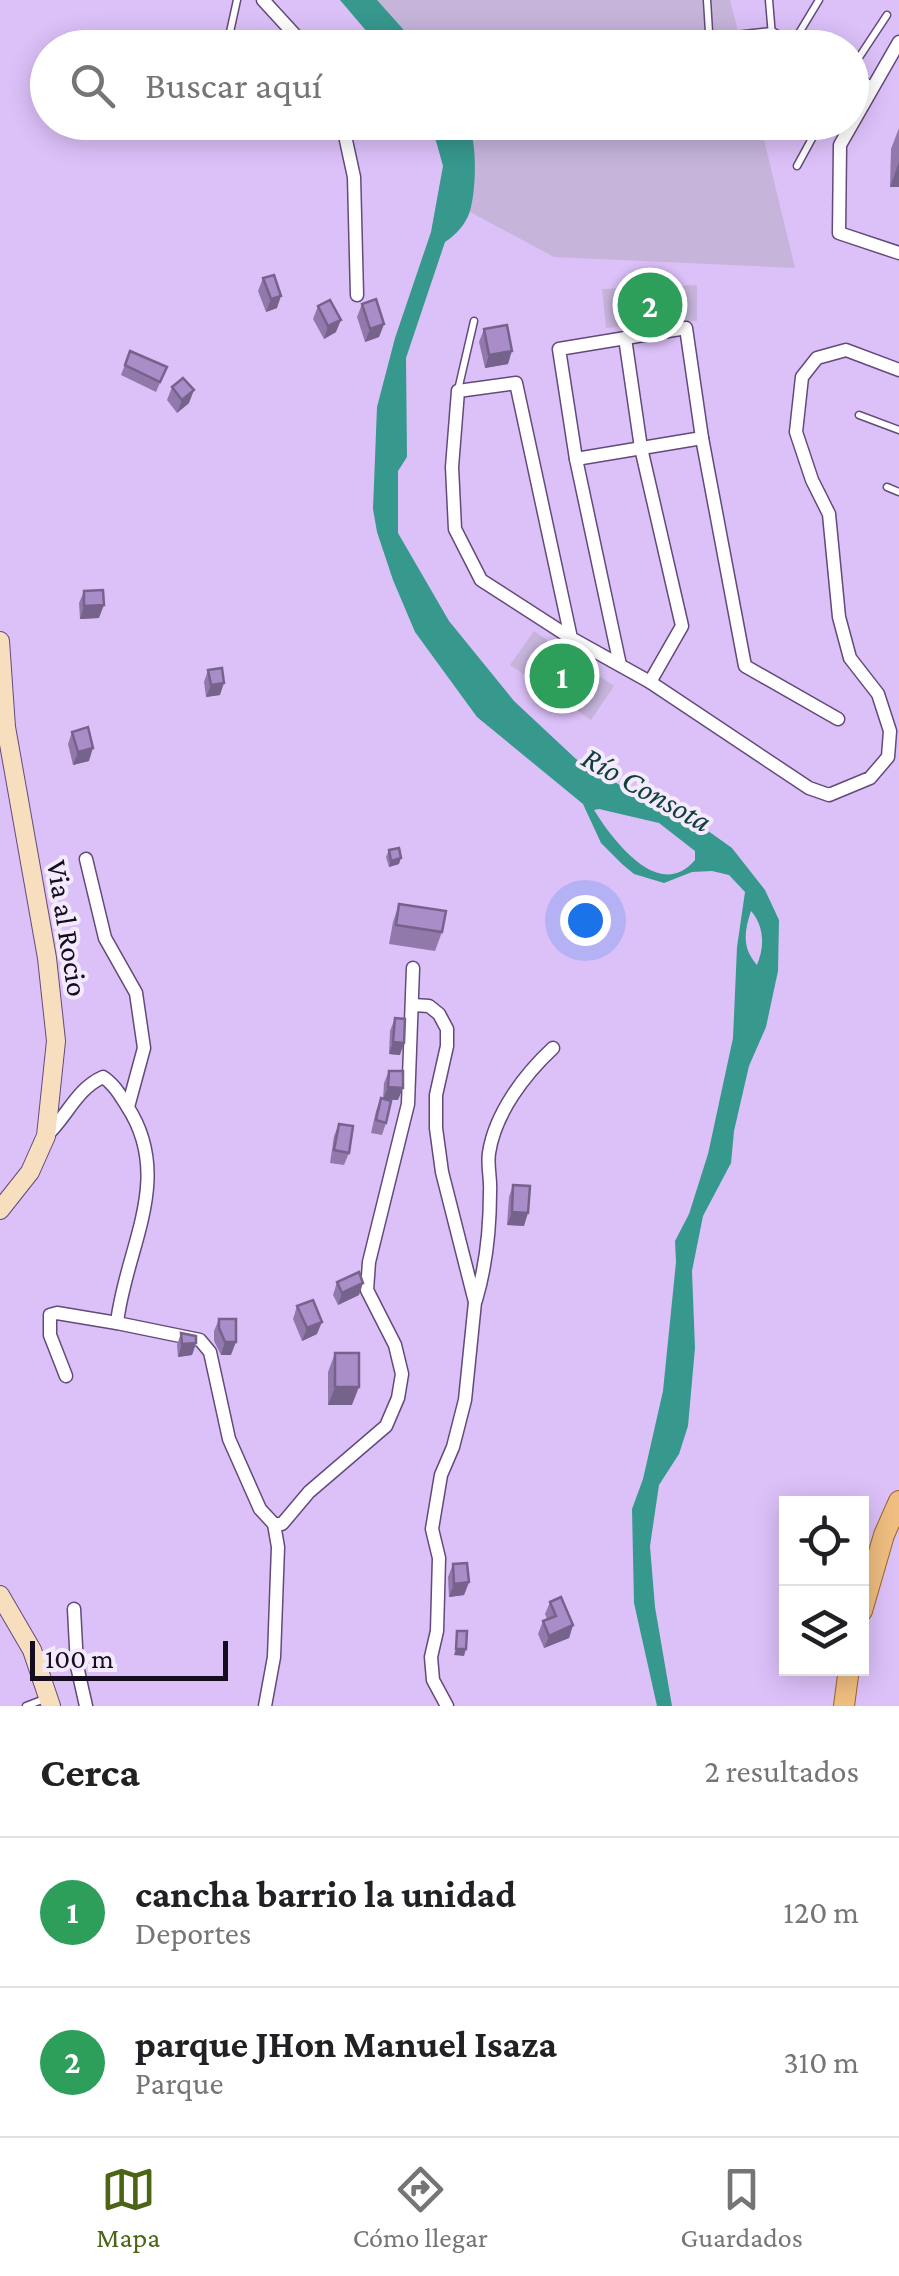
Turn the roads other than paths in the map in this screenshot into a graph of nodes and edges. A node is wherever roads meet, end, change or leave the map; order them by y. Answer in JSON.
{"nodes":[{"id":1,"x":237,"y":0,"type":"edge"},
{"id":2,"x":263,"y":0,"type":"edge"},
{"id":3,"x":707,"y":0,"type":"edge"},
{"id":4,"x":769,"y":0,"type":"edge"},
{"id":5,"x":820,"y":0,"type":"edge"},
{"id":6,"x":887,"y":15,"type":"dead end"},
{"id":7,"x":230,"y":30,"type":"edge"},
{"id":8,"x":290,"y":30,"type":"edge"},
{"id":9,"x":709,"y":30,"type":"edge"},
{"id":10,"x":772,"y":30,"type":"edge"},
{"id":11,"x":801,"y":30,"type":"edge"},
{"id":12,"x":899,"y":42,"type":"edge"},
{"id":13,"x":869,"y":44,"type":"edge"},
{"id":14,"x":869,"y":82,"type":"edge"},
{"id":15,"x":874,"y":85,"type":"junction"},
{"id":16,"x":869,"y":94,"type":"edge"},
{"id":17,"x":346,"y":140,"type":"edge"},
{"id":18,"x":811,"y":140,"type":"edge"},
{"id":19,"x":843,"y":140,"type":"edge"},
{"id":20,"x":797,"y":166,"type":"dead end"},
{"id":21,"x":899,"y":253,"type":"edge"},
{"id":22,"x":357,"y":295,"type":"dead end"},
{"id":23,"x":474,"y":320,"type":"dead end"},
{"id":24,"x":625,"y":338,"type":"junction"},
{"id":25,"x":899,"y":370,"type":"edge"},
{"id":26,"x":458,"y":391,"type":"junction"},
{"id":27,"x":859,"y":415,"type":"dead end"},
{"id":28,"x":899,"y":430,"type":"edge"},
{"id":29,"x":702,"y":438,"type":"junction"},
{"id":30,"x":641,"y":448,"type":"junction"},
{"id":31,"x":576,"y":459,"type":"junction"},
{"id":32,"x":887,"y":487,"type":"dead end"},
{"id":33,"x":899,"y":492,"type":"edge"},
{"id":34,"x":571,"y":638,"type":"junction"},
{"id":35,"x":0,"y":641,"type":"edge"},
{"id":36,"x":620,"y":665,"type":"junction"},
{"id":37,"x":650,"y":682,"type":"junction"},
{"id":38,"x":838,"y":719,"type":"dead end"},
{"id":39,"x":86,"y":858,"type":"dead end"},
{"id":40,"x":412,"y":968,"type":"dead end"},
{"id":41,"x":413,"y":1005,"type":"junction"},
{"id":42,"x":553,"y":1048,"type":"dead end"},
{"id":43,"x":128,"y":1107,"type":"junction"},
{"id":44,"x":46,"y":1136,"type":"junction"},
{"id":45,"x":0,"y":1210,"type":"edge"},
{"id":46,"x":476,"y":1302,"type":"junction"},
{"id":47,"x":116,"y":1323,"type":"junction"},
{"id":48,"x":66,"y":1376,"type":"dead end"},
{"id":49,"x":899,"y":1501,"type":"edge"},
{"id":50,"x":274,"y":1524,"type":"junction"},
{"id":51,"x":869,"y":1586,"type":"edge"},
{"id":52,"x":0,"y":1595,"type":"edge"},
{"id":53,"x":74,"y":1609,"type":"dead end"},
{"id":54,"x":848,"y":1676,"type":"edge"},
{"id":55,"x":49,"y":1702,"type":"edge"},
{"id":56,"x":26,"y":1706,"type":"edge"},
{"id":57,"x":86,"y":1706,"type":"edge"},
{"id":58,"x":265,"y":1706,"type":"edge"},
{"id":59,"x":447,"y":1706,"type":"edge"},
{"id":60,"x":844,"y":1706,"type":"edge"}],
"edges":[{"from":1,"to":7,"type":"lane"},
{"from":2,"to":8,"type":"street"},
{"from":3,"to":9,"type":"lane"},
{"from":4,"to":10,"type":"lane"},
{"from":5,"to":11,"type":"lane"},
{"from":6,"to":13,"type":"lane"},
{"from":12,"to":15,"type":"street"},
{"from":14,"to":15,"type":"lane"},
{"from":15,"to":16,"type":"street"},
{"from":17,"to":22,"type":"street"},
{"from":18,"to":20,"type":"lane"},
{"from":19,"to":21,"type":"street"},
{"from":23,"to":26,"type":"lane"},
{"from":24,"to":29,"type":"street"},
{"from":24,"to":30,"type":"street"},
{"from":24,"to":31,"type":"street"},
{"from":25,"to":37,"type":"street"},
{"from":26,"to":34,"type":"street"},
{"from":26,"to":34,"type":"street"},
{"from":27,"to":28,"type":"lane"},
{"from":29,"to":30,"type":"street"},
{"from":29,"to":38,"type":"street"},
{"from":30,"to":31,"type":"street"},
{"from":30,"to":37,"type":"street"},
{"from":31,"to":36,"type":"street"},
{"from":32,"to":33,"type":"lane"},
{"from":34,"to":36,"type":"street"},
{"from":35,"to":44,"type":"main road","name":"Via al Rocio"},
{"from":36,"to":37,"type":"street"},
{"from":39,"to":43,"type":"street"},
{"from":40,"to":41,"type":"street"},
{"from":41,"to":46,"type":"street"},
{"from":41,"to":50,"type":"street"},
{"from":42,"to":46,"type":"street"},
{"from":43,"to":44,"type":"street"},
{"from":43,"to":47,"type":"street"},
{"from":44,"to":45,"type":"main road","name":"Via al Rocio"},
{"from":46,"to":59,"type":"street"},
{"from":47,"to":48,"type":"street"},
{"from":47,"to":50,"type":"street"},
{"from":49,"to":51,"type":"main road"},
{"from":50,"to":58,"type":"street"},
{"from":52,"to":55,"type":"main road"},
{"from":53,"to":57,"type":"street"},
{"from":54,"to":60,"type":"main road"},
{"from":55,"to":56,"type":"lane"}]}
